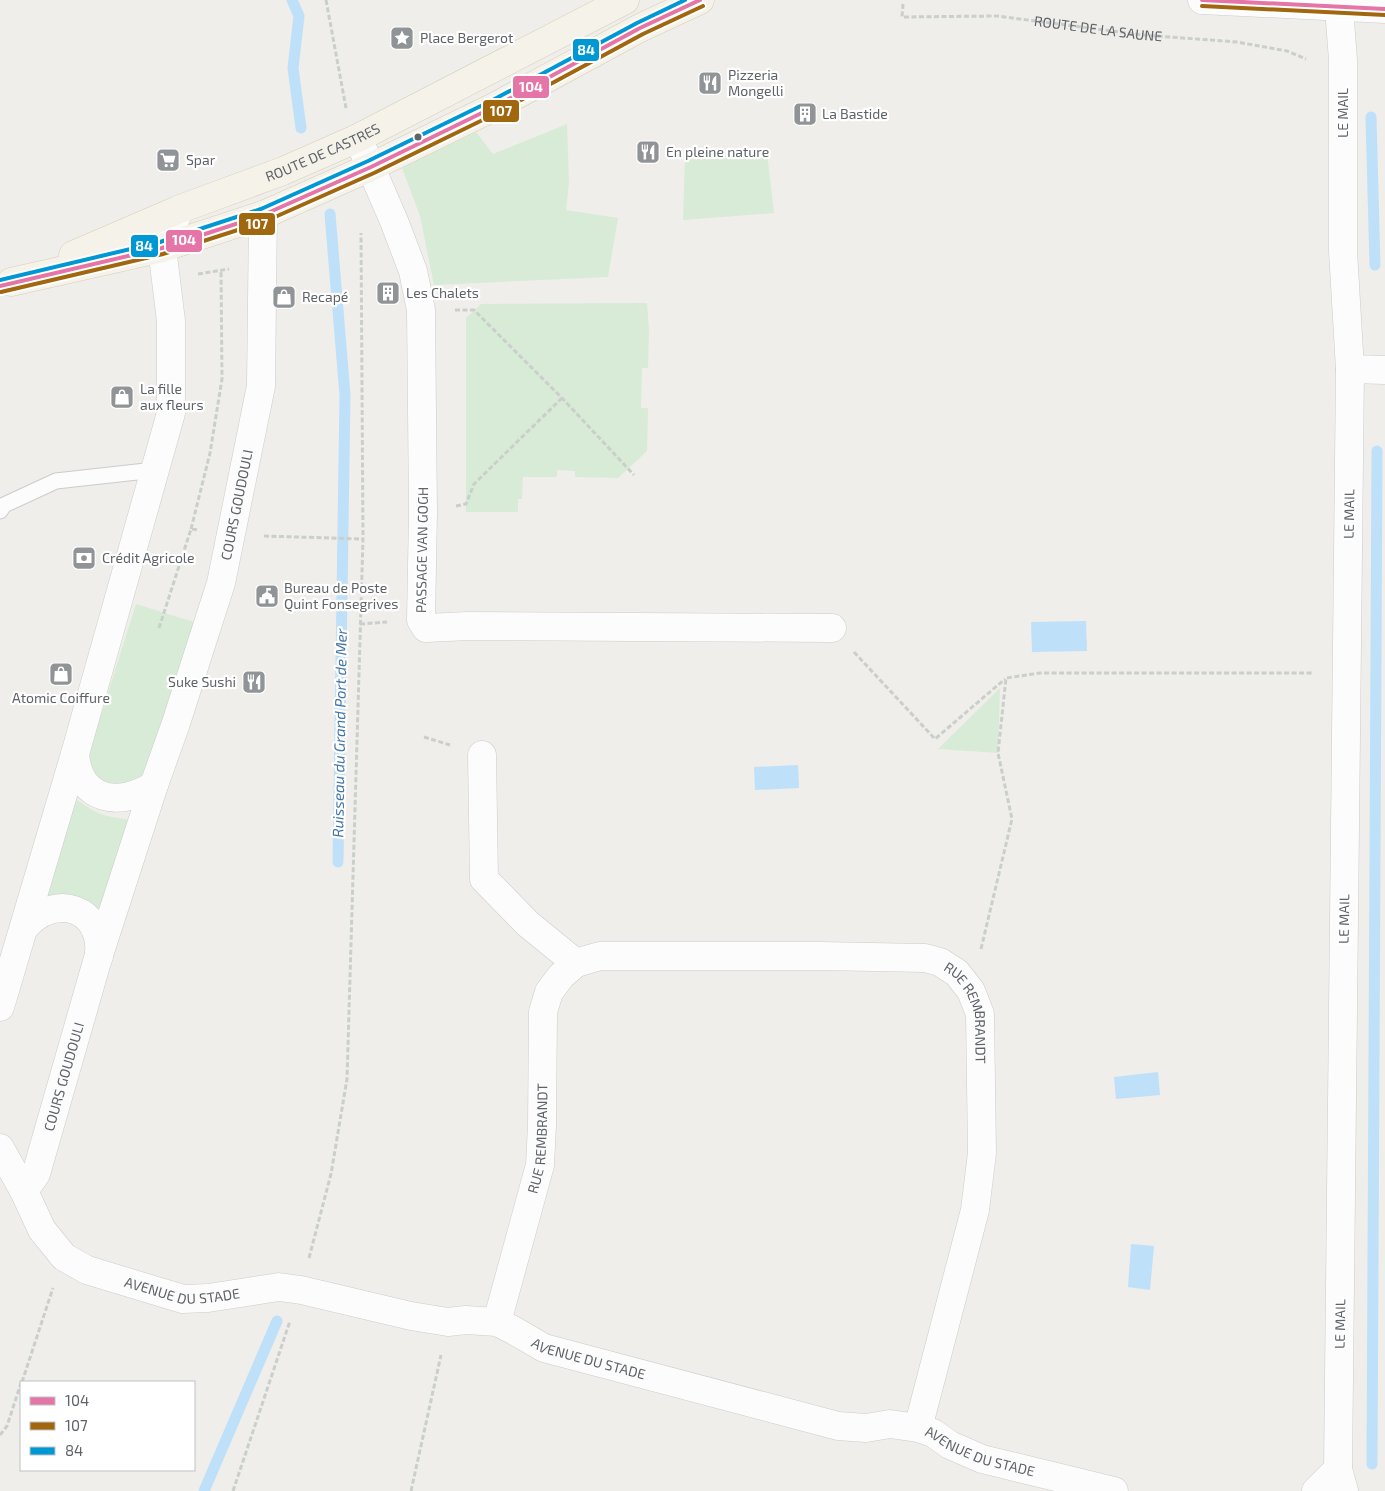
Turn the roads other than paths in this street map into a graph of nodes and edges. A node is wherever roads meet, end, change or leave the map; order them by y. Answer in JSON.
{"nodes":[{"id":1,"x":625,"y":0,"type":"edge"},
{"id":2,"x":700,"y":0,"type":"edge"},
{"id":3,"x":1202,"y":0,"type":"edge"},
{"id":4,"x":1339,"y":8,"type":"junction"},
{"id":5,"x":1385,"y":9,"type":"edge"},
{"id":6,"x":358,"y":138,"type":"junction"},
{"id":7,"x":370,"y":167,"type":"junction"},
{"id":8,"x":180,"y":209,"type":"junction"},
{"id":9,"x":263,"y":216,"type":"junction"},
{"id":10,"x":162,"y":248,"type":"junction"},
{"id":11,"x":5,"y":284,"type":"edge"},
{"id":12,"x":1350,"y":368,"type":"junction"},
{"id":13,"x":1385,"y":370,"type":"edge"},
{"id":14,"x":155,"y":470,"type":"junction"},
{"id":15,"x":0,"y":511,"type":"edge"},
{"id":16,"x":832,"y":628,"type":"road end"},
{"id":17,"x":75,"y":754,"type":"junction"},
{"id":18,"x":482,"y":755,"type":"dead end"},
{"id":19,"x":154,"y":784,"type":"junction"},
{"id":20,"x":24,"y":928,"type":"junction"},
{"id":21,"x":98,"y":958,"type":"junction"},
{"id":22,"x":576,"y":963,"type":"junction"},
{"id":23,"x":0,"y":1007,"type":"edge"},
{"id":24,"x":0,"y":1148,"type":"edge"},
{"id":25,"x":24,"y":1190,"type":"junction"},
{"id":26,"x":497,"y":1322,"type":"junction"},
{"id":27,"x":918,"y":1428,"type":"junction"},
{"id":28,"x":1341,"y":1480,"type":"edge"},
{"id":29,"x":1114,"y":1491,"type":"edge"},
{"id":30,"x":1316,"y":1491,"type":"edge"}],
"edges":[{"from":1,"to":6,"type":"main road","name":"ROUTE DE CASTRES"},
{"from":2,"to":7,"type":"main road","name":"ROUTE DE CASTRES"},
{"from":3,"to":4,"type":"street"},
{"from":4,"to":5,"type":"street"},
{"from":4,"to":12,"type":"street","name":"LE MAIL"},
{"from":6,"to":7,"type":"street","name":"PASSAGE VAN GOGH"},
{"from":6,"to":8,"type":"main road","name":"ROUTE DE CASTRES"},
{"from":7,"to":9,"type":"main road","name":"ROUTE DE CASTRES"},
{"from":7,"to":16,"type":"street","name":"PASSAGE VAN GOGH"},
{"from":8,"to":10,"type":"street"},
{"from":8,"to":11,"type":"main road","name":"ROUTE DE CASTRES"},
{"from":9,"to":10,"type":"main road","name":"ROUTE DE CASTRES"},
{"from":9,"to":19,"type":"street","name":"COURS GOUDOULI"},
{"from":10,"to":11,"type":"main road","name":"ROUTE DE CASTRES"},
{"from":10,"to":14,"type":"street"},
{"from":12,"to":13,"type":"street"},
{"from":12,"to":28,"type":"street","name":"LE MAIL"},
{"from":14,"to":15,"type":"lane"},
{"from":14,"to":17,"type":"street"},
{"from":17,"to":19,"type":"street"},
{"from":17,"to":20,"type":"street"},
{"from":18,"to":22,"type":"street"},
{"from":19,"to":21,"type":"street","name":"COURS GOUDOULI"},
{"from":20,"to":21,"type":"street","name":"COURS GOUDOULI"},
{"from":20,"to":23,"type":"street"},
{"from":21,"to":25,"type":"street","name":"COURS GOUDOULI"},
{"from":22,"to":26,"type":"street","name":"RUE REMBRANDT"},
{"from":22,"to":27,"type":"street","name":"RUE REMBRANDT"},
{"from":24,"to":25,"type":"street"},
{"from":25,"to":26,"type":"street","name":"AVENUE DU STADE"},
{"from":26,"to":27,"type":"street","name":"AVENUE DU STADE"},
{"from":27,"to":29,"type":"street","name":"AVENUE DU STADE"},
{"from":28,"to":30,"type":"street","name":"LE MAIL"}]}
